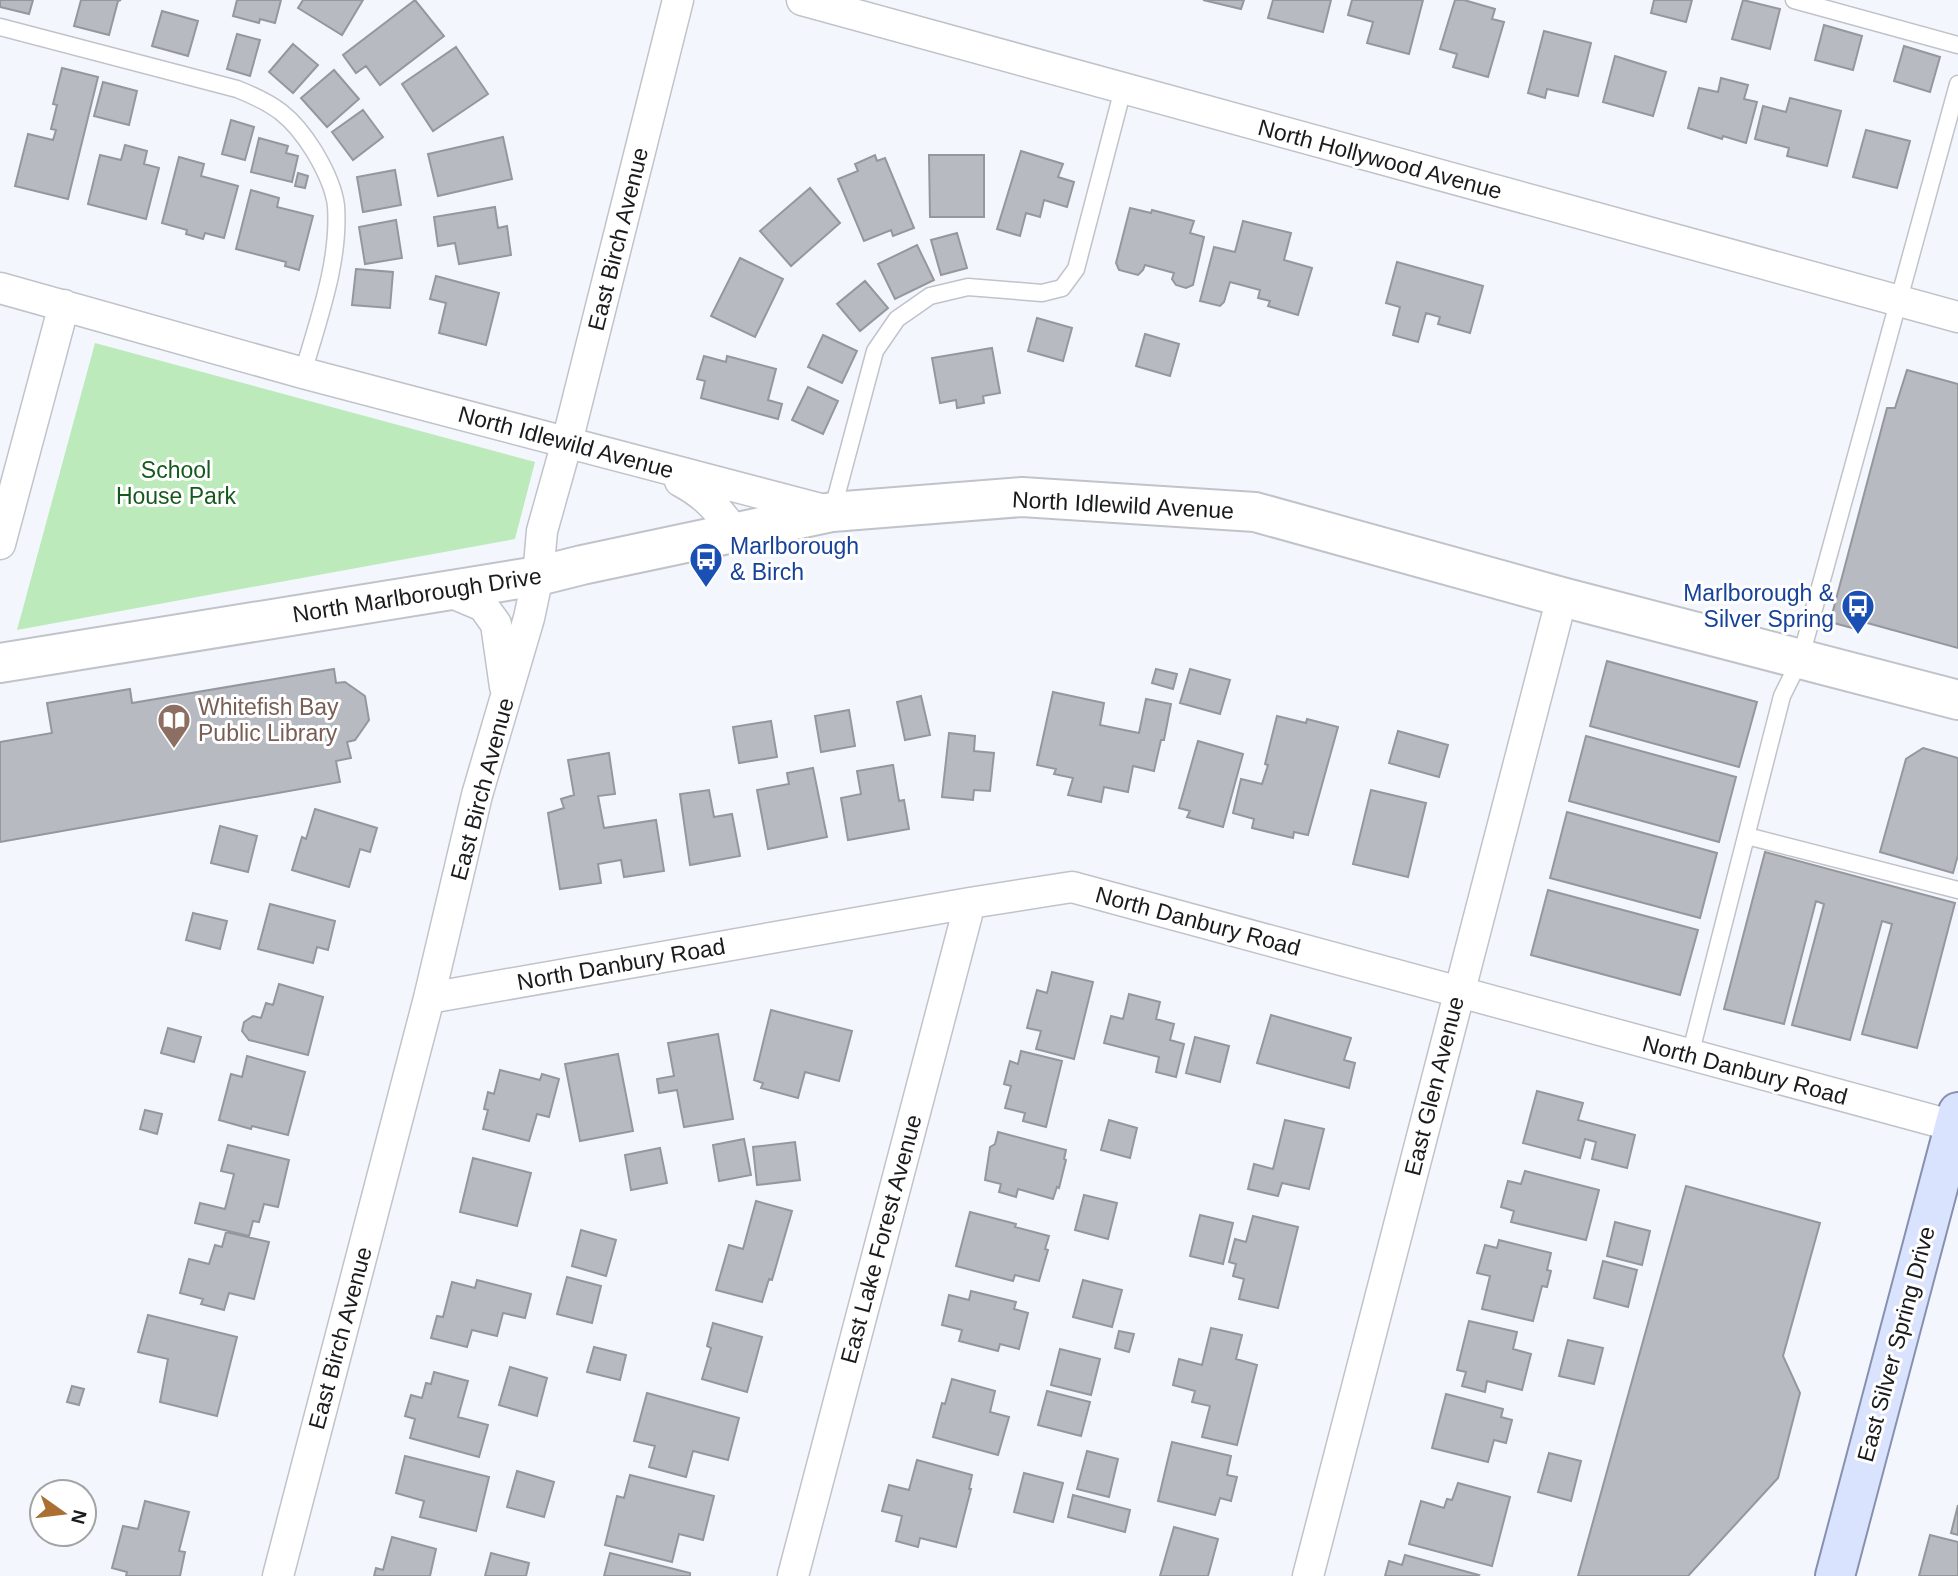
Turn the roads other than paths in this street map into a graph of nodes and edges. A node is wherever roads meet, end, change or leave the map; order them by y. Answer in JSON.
{"nodes":[{"id":1,"x":678,"y":0,"type":"edge"},
{"id":2,"x":802,"y":0,"type":"edge"},
{"id":3,"x":1794,"y":0,"type":"edge"},
{"id":4,"x":0,"y":27,"type":"edge"},
{"id":5,"x":1958,"y":45,"type":"edge"},
{"id":6,"x":1958,"y":84,"type":"edge"},
{"id":7,"x":1123,"y":89,"type":"junction"},
{"id":8,"x":0,"y":288,"type":"edge"},
{"id":9,"x":1900,"y":302,"type":"junction"},
{"id":10,"x":64,"y":305,"type":"junction"},
{"id":11,"x":1958,"y":317,"type":"edge"},
{"id":12,"x":303,"y":373,"type":"junction"},
{"id":13,"x":567,"y":442,"type":"junction"},
{"id":14,"x":642,"y":462,"type":"junction"},
{"id":15,"x":832,"y":512,"type":"junction"},
{"id":16,"x":735,"y":533,"type":"junction"},
{"id":17,"x":0,"y":544,"type":"edge"},
{"id":18,"x":538,"y":576,"type":"junction"},
{"id":19,"x":445,"y":590,"type":"junction"},
{"id":20,"x":1562,"y":597,"type":"junction"},
{"id":21,"x":1800,"y":660,"type":"junction"},
{"id":22,"x":0,"y":663,"type":"edge"},
{"id":23,"x":506,"y":694,"type":"junction"},
{"id":24,"x":1958,"y":700,"type":"edge"},
{"id":25,"x":1747,"y":836,"type":"junction"},
{"id":26,"x":1958,"y":890,"type":"edge"},
{"id":27,"x":970,"y":903,"type":"junction"},
{"id":28,"x":1458,"y":992,"type":"junction"},
{"id":29,"x":429,"y":998,"type":"junction"},
{"id":30,"x":1690,"y":1055,"type":"junction"},
{"id":31,"x":1956,"y":1119,"type":"edge"},
{"id":32,"x":278,"y":1576,"type":"edge"},
{"id":33,"x":793,"y":1576,"type":"edge"},
{"id":34,"x":1308,"y":1576,"type":"edge"},
{"id":35,"x":1835,"y":1576,"type":"edge"}],
"edges":[{"from":1,"to":13,"type":"street","name":"East Birch Avenue"},
{"from":2,"to":7,"type":"street","name":"North Hollywood Avenue"},
{"from":3,"to":5,"type":"lane"},
{"from":4,"to":12,"type":"lane"},
{"from":6,"to":9,"type":"lane"},
{"from":7,"to":9,"type":"street","name":"North Hollywood Avenue"},
{"from":7,"to":15,"type":"lane"},
{"from":8,"to":10,"type":"street","name":"North Idlewild Avenue"},
{"from":9,"to":11,"type":"street","name":"North Hollywood Avenue"},
{"from":9,"to":21,"type":"lane"},
{"from":10,"to":12,"type":"street","name":"North Idlewild Avenue"},
{"from":10,"to":17,"type":"street"},
{"from":12,"to":13,"type":"street","name":"North Idlewild Avenue"},
{"from":13,"to":14,"type":"street","name":"North Idlewild Avenue"},
{"from":13,"to":18,"type":"street","name":"East Birch Avenue"},
{"from":14,"to":15,"type":"street","name":"North Idlewild Avenue"},
{"from":14,"to":16,"type":"street"},
{"from":15,"to":16,"type":"street","name":"North Marlborough Drive"},
{"from":15,"to":20,"type":"street","name":"North Idlewild Avenue"},
{"from":16,"to":18,"type":"street","name":"North Marlborough Drive"},
{"from":18,"to":19,"type":"street","name":"North Marlborough Drive"},
{"from":18,"to":23,"type":"street","name":"East Birch Avenue"},
{"from":19,"to":22,"type":"street","name":"North Marlborough Drive"},
{"from":19,"to":23,"type":"street"},
{"from":20,"to":21,"type":"street","name":"North Idlewild Avenue"},
{"from":20,"to":28,"type":"street","name":"East Glen Avenue"},
{"from":21,"to":24,"type":"street","name":"North Idlewild Avenue"},
{"from":21,"to":25,"type":"lane"},
{"from":23,"to":29,"type":"street","name":"East Birch Avenue"},
{"from":25,"to":26,"type":"lane"},
{"from":25,"to":30,"type":"lane"},
{"from":27,"to":28,"type":"street","name":"North Danbury Road"},
{"from":27,"to":29,"type":"street","name":"North Danbury Road"},
{"from":27,"to":33,"type":"street","name":"East Lake Forest Avenue"},
{"from":28,"to":30,"type":"street","name":"North Danbury Road"},
{"from":28,"to":34,"type":"street","name":"East Glen Avenue"},
{"from":29,"to":32,"type":"street","name":"East Birch Avenue"},
{"from":30,"to":31,"type":"street","name":"North Danbury Road"},
{"from":31,"to":35,"type":"main road","name":"East Silver Spring Drive"}]}
